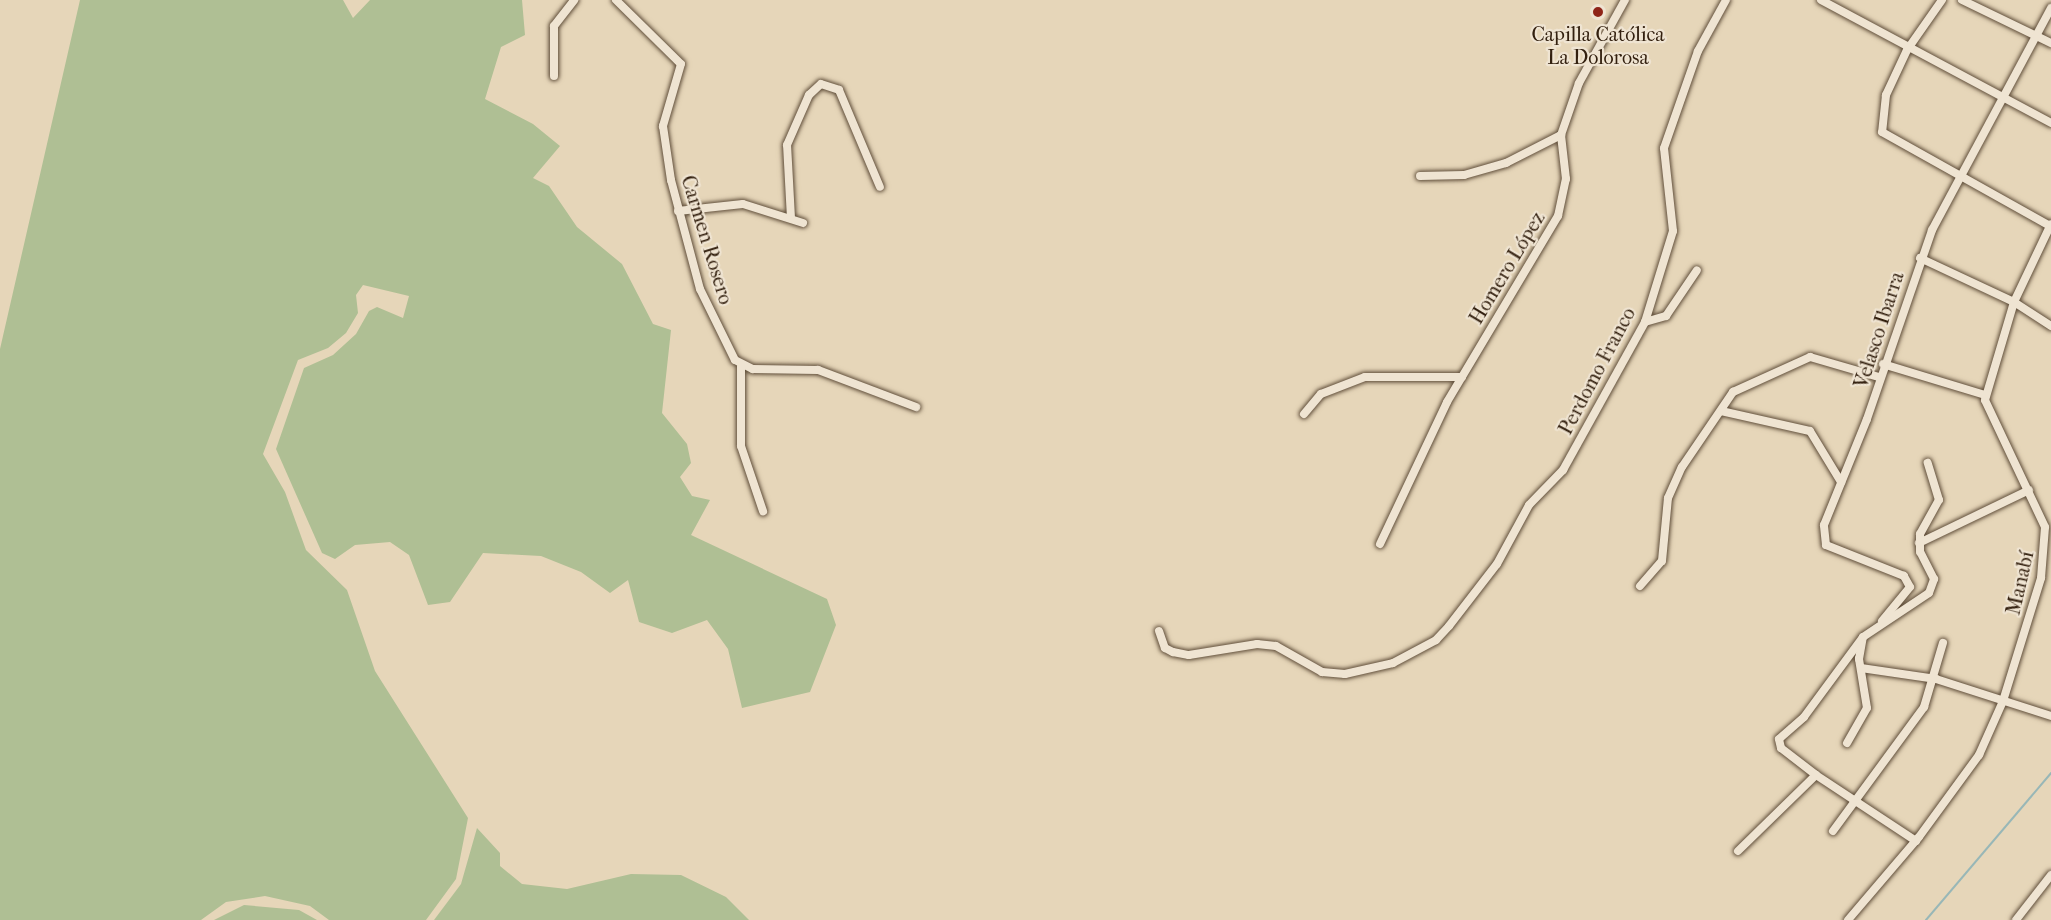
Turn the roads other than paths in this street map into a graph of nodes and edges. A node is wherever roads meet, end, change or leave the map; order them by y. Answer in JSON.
{"nodes":[{"id":1,"x":574,"y":0,"type":"edge"},
{"id":2,"x":616,"y":0,"type":"edge"},
{"id":3,"x":1625,"y":0,"type":"edge"},
{"id":4,"x":1726,"y":0,"type":"edge"},
{"id":5,"x":1821,"y":0,"type":"edge"},
{"id":6,"x":1845,"y":0,"type":"edge"},
{"id":7,"x":1941,"y":0,"type":"edge"},
{"id":8,"x":1962,"y":0,"type":"edge"},
{"id":9,"x":2051,"y":8,"type":"edge"},
{"id":10,"x":1840,"y":9,"type":"junction"},
{"id":11,"x":2036,"y":35,"type":"junction"},
{"id":12,"x":2051,"y":43,"type":"edge"},
{"id":13,"x":1907,"y":50,"type":"junction"},
{"id":14,"x":554,"y":76,"type":"dead end"},
{"id":15,"x":2004,"y":96,"type":"junction"},
{"id":16,"x":2051,"y":123,"type":"edge"},
{"id":17,"x":1561,"y":135,"type":"junction"},
{"id":18,"x":1420,"y":176,"type":"dead end"},
{"id":19,"x":1959,"y":178,"type":"junction"},
{"id":20,"x":880,"y":188,"type":"dead end"},
{"id":21,"x":678,"y":211,"type":"junction"},
{"id":22,"x":791,"y":218,"type":"junction"},
{"id":23,"x":803,"y":223,"type":"dead end"},
{"id":24,"x":2051,"y":225,"type":"edge"},
{"id":25,"x":1920,"y":258,"type":"junction"},
{"id":26,"x":1696,"y":270,"type":"dead end"},
{"id":27,"x":2014,"y":302,"type":"junction"},
{"id":28,"x":1645,"y":322,"type":"junction"},
{"id":29,"x":2051,"y":326,"type":"edge"},
{"id":30,"x":1883,"y":364,"type":"junction"},
{"id":31,"x":741,"y":366,"type":"junction"},
{"id":32,"x":1462,"y":377,"type":"junction"},
{"id":33,"x":1879,"y":377,"type":"junction"},
{"id":34,"x":1986,"y":395,"type":"junction"},
{"id":35,"x":916,"y":407,"type":"dead end"},
{"id":36,"x":1721,"y":411,"type":"junction"},
{"id":37,"x":1304,"y":414,"type":"dead end"},
{"id":38,"x":1928,"y":464,"type":"dead end"},
{"id":39,"x":1840,"y":482,"type":"junction"},
{"id":40,"x":2029,"y":490,"type":"junction"},
{"id":41,"x":763,"y":511,"type":"dead end"},
{"id":42,"x":1919,"y":543,"type":"junction"},
{"id":43,"x":1380,"y":544,"type":"dead end"},
{"id":44,"x":1640,"y":586,"type":"dead end"},
{"id":45,"x":1882,"y":621,"type":"junction"},
{"id":46,"x":1159,"y":631,"type":"dead end"},
{"id":47,"x":1863,"y":637,"type":"junction"},
{"id":48,"x":1943,"y":644,"type":"dead end"},
{"id":49,"x":1861,"y":668,"type":"junction"},
{"id":50,"x":1936,"y":679,"type":"junction"},
{"id":51,"x":2003,"y":701,"type":"junction"},
{"id":52,"x":2051,"y":716,"type":"edge"},
{"id":53,"x":1847,"y":743,"type":"dead end"},
{"id":54,"x":1816,"y":775,"type":"junction"},
{"id":55,"x":1854,"y":800,"type":"junction"},
{"id":56,"x":1833,"y":831,"type":"dead end"},
{"id":57,"x":1916,"y":841,"type":"junction"},
{"id":58,"x":1738,"y":851,"type":"dead end"},
{"id":59,"x":2051,"y":875,"type":"edge"},
{"id":60,"x":1848,"y":920,"type":"edge"},
{"id":61,"x":2016,"y":920,"type":"edge"}],
"edges":[{"from":1,"to":14,"type":"street"},
{"from":2,"to":21,"type":"street","name":"Carmen Rosero"},
{"from":3,"to":17,"type":"street","name":"Homero López"},
{"from":4,"to":28,"type":"street","name":"Perdomo Franco"},
{"from":5,"to":10,"type":"street"},
{"from":6,"to":10,"type":"street"},
{"from":7,"to":13,"type":"street"},
{"from":8,"to":11,"type":"street"},
{"from":9,"to":11,"type":"street","name":"Velasco Ibarra"},
{"from":10,"to":13,"type":"street"},
{"from":11,"to":12,"type":"street"},
{"from":11,"to":15,"type":"street","name":"Velasco Ibarra"},
{"from":13,"to":15,"type":"street"},
{"from":13,"to":19,"type":"street"},
{"from":15,"to":16,"type":"street"},
{"from":15,"to":19,"type":"street","name":"Velasco Ibarra"},
{"from":17,"to":18,"type":"street"},
{"from":17,"to":32,"type":"street","name":"Homero López"},
{"from":19,"to":24,"type":"street"},
{"from":19,"to":25,"type":"street","name":"Velasco Ibarra"},
{"from":20,"to":22,"type":"street"},
{"from":21,"to":22,"type":"street"},
{"from":21,"to":31,"type":"street","name":"Carmen Rosero"},
{"from":22,"to":23,"type":"street"},
{"from":24,"to":27,"type":"street"},
{"from":25,"to":27,"type":"street"},
{"from":25,"to":30,"type":"street","name":"Velasco Ibarra"},
{"from":26,"to":28,"type":"street"},
{"from":27,"to":29,"type":"street"},
{"from":27,"to":34,"type":"street"},
{"from":28,"to":46,"type":"street","name":"Perdomo Franco"},
{"from":30,"to":33,"type":"street","name":"Velasco Ibarra"},
{"from":30,"to":34,"type":"street"},
{"from":31,"to":35,"type":"street"},
{"from":31,"to":41,"type":"street"},
{"from":32,"to":37,"type":"street"},
{"from":32,"to":43,"type":"street","name":"Homero López"},
{"from":33,"to":36,"type":"street"},
{"from":33,"to":39,"type":"street","name":"Velasco Ibarra"},
{"from":34,"to":40,"type":"street","name":"Manabí"},
{"from":36,"to":39,"type":"street"},
{"from":36,"to":44,"type":"street"},
{"from":38,"to":42,"type":"street"},
{"from":39,"to":45,"type":"street","name":"Velasco Ibarra"},
{"from":40,"to":42,"type":"street"},
{"from":40,"to":51,"type":"street","name":"Manabí"},
{"from":42,"to":45,"type":"street"},
{"from":45,"to":47,"type":"street"},
{"from":47,"to":49,"type":"street"},
{"from":47,"to":54,"type":"street"},
{"from":48,"to":50,"type":"street"},
{"from":49,"to":50,"type":"street"},
{"from":49,"to":53,"type":"street"},
{"from":50,"to":51,"type":"street"},
{"from":50,"to":55,"type":"street"},
{"from":51,"to":52,"type":"street"},
{"from":51,"to":57,"type":"street","name":"Manabí"},
{"from":54,"to":55,"type":"street"},
{"from":54,"to":58,"type":"street"},
{"from":55,"to":56,"type":"street"},
{"from":55,"to":57,"type":"street"},
{"from":57,"to":60,"type":"street","name":"Manabí"},
{"from":59,"to":61,"type":"street"}]}
